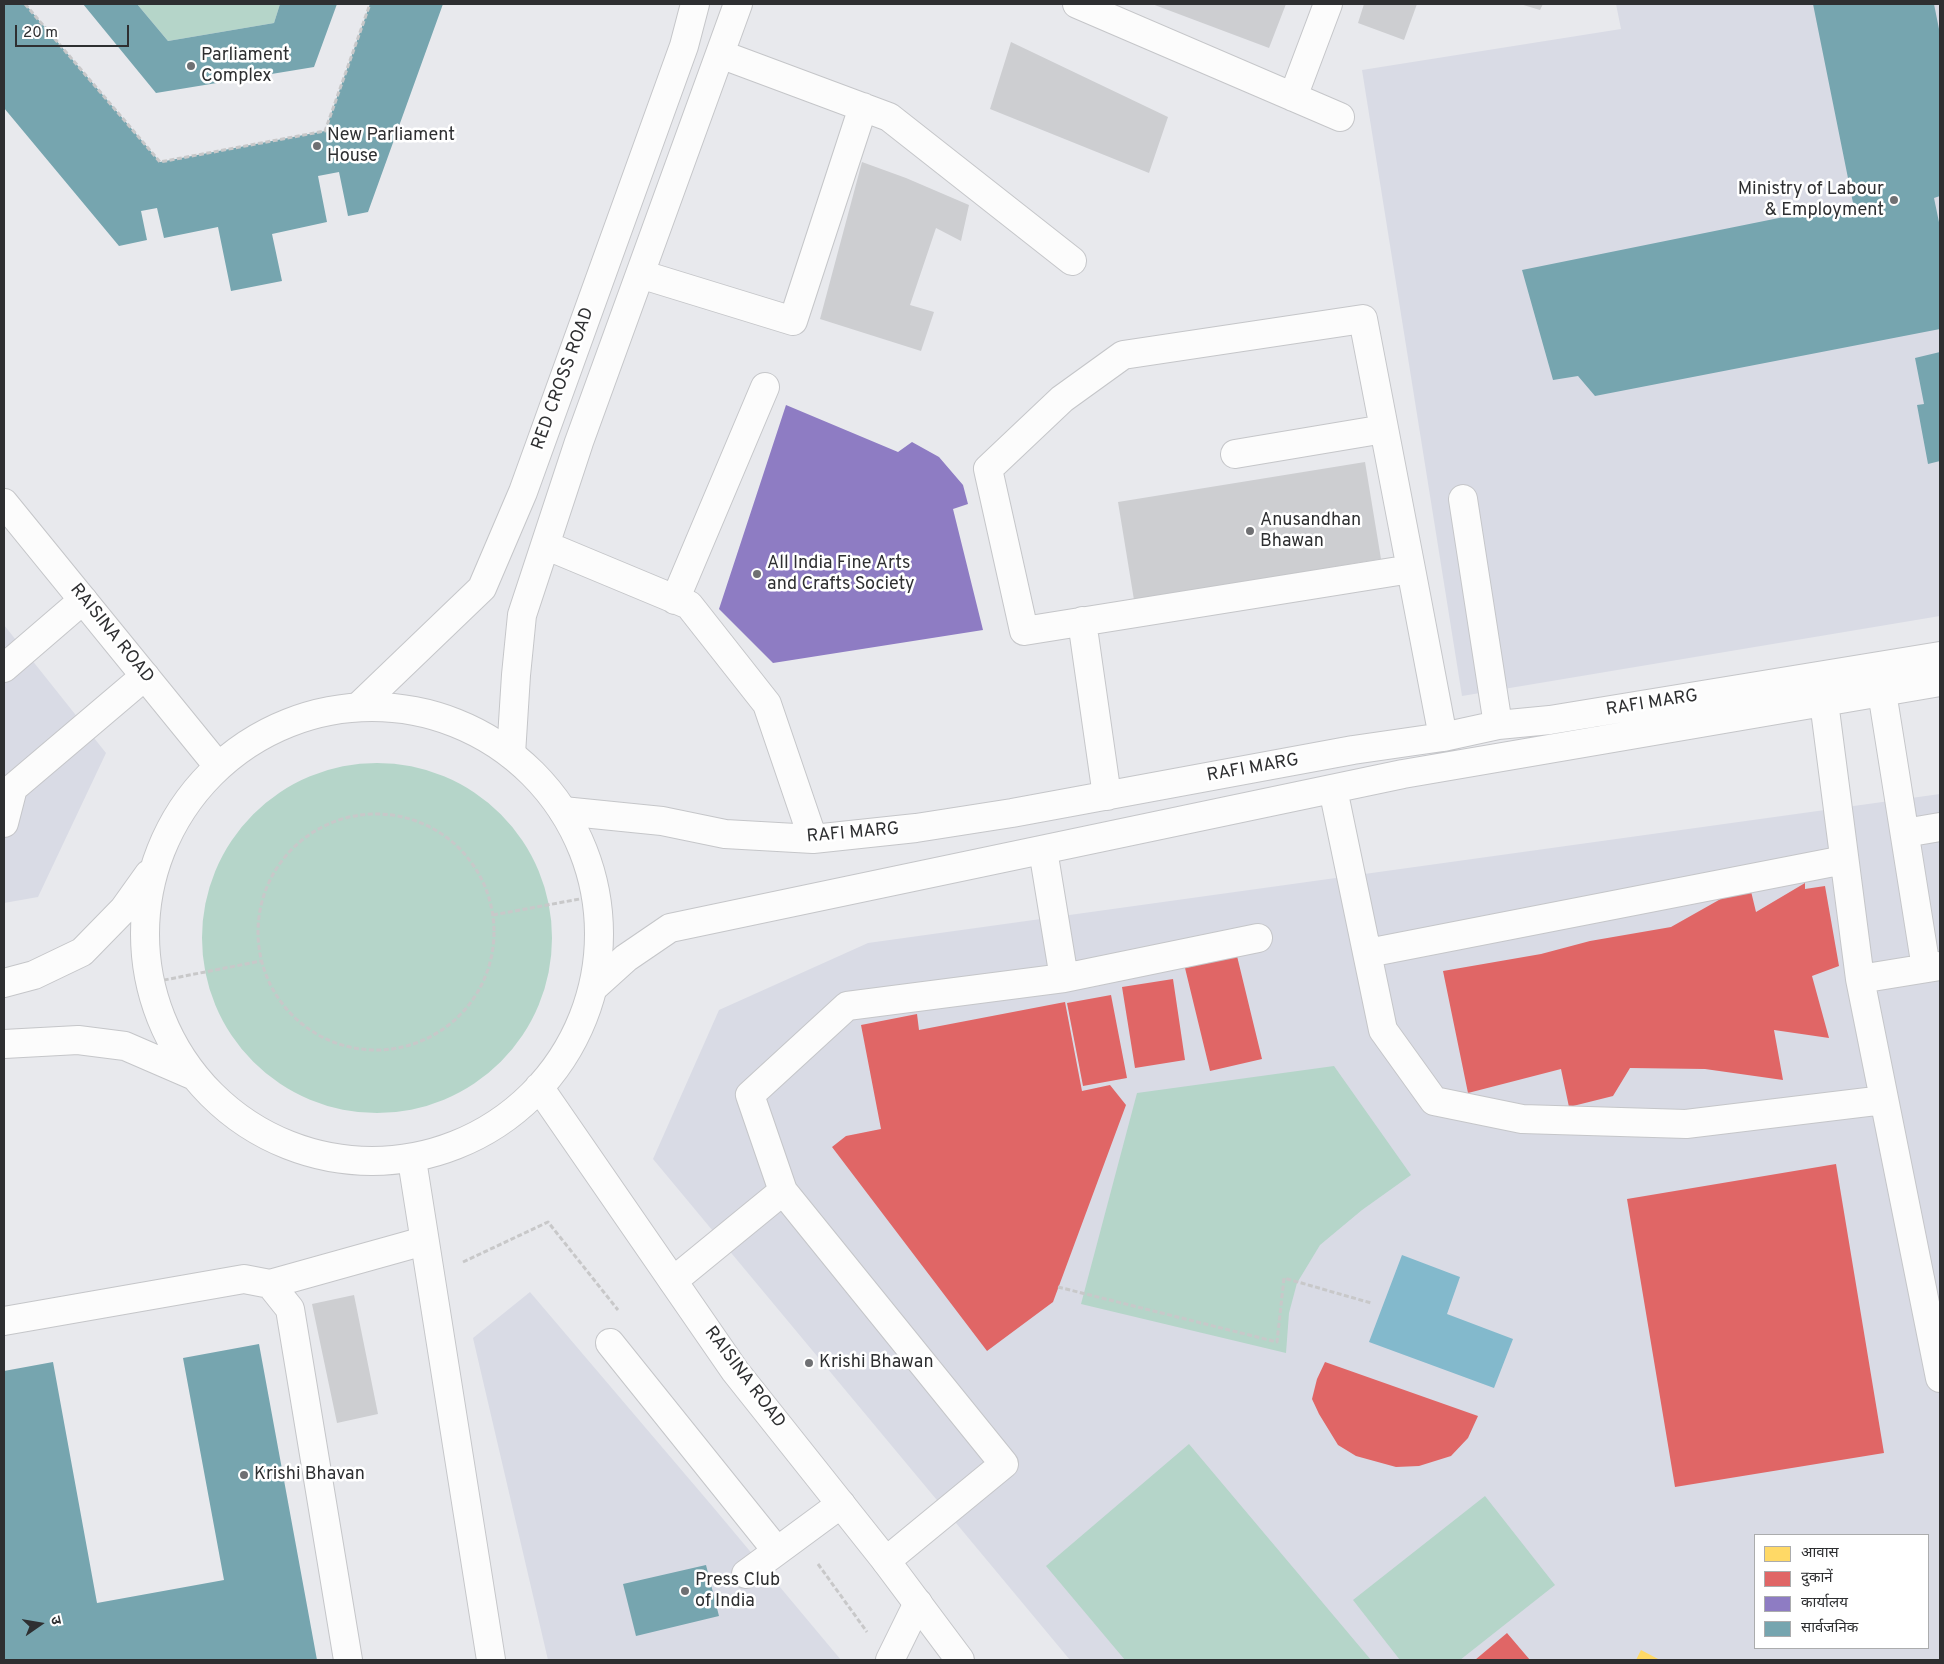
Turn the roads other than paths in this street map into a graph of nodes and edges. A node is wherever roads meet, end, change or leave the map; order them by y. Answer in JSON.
{"nodes":[{"id":1,"x":695,"y":4,"type":"edge"},
{"id":2,"x":738,"y":4,"type":"edge"},
{"id":3,"x":1077,"y":4,"type":"edge"},
{"id":4,"x":1328,"y":4,"type":"edge"},
{"id":5,"x":720,"y":54,"type":"junction"},
{"id":6,"x":1293,"y":96,"type":"junction"},
{"id":7,"x":863,"y":107,"type":"junction"},
{"id":8,"x":1340,"y":117,"type":"dead end"},
{"id":9,"x":1072,"y":261,"type":"dead end"},
{"id":10,"x":640,"y":274,"type":"junction"},
{"id":11,"x":765,"y":387,"type":"dead end"},
{"id":12,"x":1384,"y":429,"type":"junction"},
{"id":13,"x":1235,"y":454,"type":"dead end"},
{"id":14,"x":1463,"y":499,"type":"dead end"},
{"id":15,"x":4,"y":503,"type":"edge"},
{"id":16,"x":546,"y":545,"type":"junction"},
{"id":17,"x":1411,"y":569,"type":"junction"},
{"id":18,"x":83,"y":600,"type":"junction"},
{"id":19,"x":675,"y":600,"type":"junction"},
{"id":20,"x":1082,"y":621,"type":"junction"},
{"id":21,"x":1940,"y":656,"type":"edge"},
{"id":22,"x":4,"y":668,"type":"edge"},
{"id":23,"x":145,"y":676,"type":"junction"},
{"id":24,"x":1940,"y":682,"type":"edge"},
{"id":25,"x":1882,"y":692,"type":"junction"},
{"id":26,"x":1824,"y":702,"type":"junction"},
{"id":27,"x":358,"y":707,"type":"junction"},
{"id":28,"x":1498,"y":726,"type":"junction"},
{"id":29,"x":1442,"y":737,"type":"junction"},
{"id":30,"x":511,"y":754,"type":"junction"},
{"id":31,"x":218,"y":766,"type":"junction"},
{"id":32,"x":8,"y":781,"type":"edge"},
{"id":33,"x":1333,"y":789,"type":"junction"},
{"id":34,"x":1107,"y":796,"type":"junction"},
{"id":35,"x":563,"y":811,"type":"junction"},
{"id":36,"x":4,"y":823,"type":"edge"},
{"id":37,"x":1940,"y":827,"type":"edge"},
{"id":38,"x":1905,"y":833,"type":"junction"},
{"id":39,"x":812,"y":839,"type":"junction"},
{"id":40,"x":1044,"y":850,"type":"junction"},
{"id":41,"x":1844,"y":860,"type":"junction"},
{"id":42,"x":157,"y":862,"type":"junction"},
{"id":43,"x":1258,"y":938,"type":"dead end"},
{"id":44,"x":1368,"y":953,"type":"junction"},
{"id":45,"x":1933,"y":967,"type":"edge"},
{"id":46,"x":1064,"y":978,"type":"junction"},
{"id":47,"x":1860,"y":979,"type":"junction"},
{"id":48,"x":4,"y":983,"type":"edge"},
{"id":49,"x":595,"y":986,"type":"junction"},
{"id":50,"x":4,"y":1044,"type":"edge"},
{"id":51,"x":192,"y":1075,"type":"junction"},
{"id":52,"x":540,"y":1087,"type":"junction"},
{"id":53,"x":1884,"y":1100,"type":"junction"},
{"id":54,"x":412,"y":1160,"type":"junction"},
{"id":55,"x":783,"y":1191,"type":"junction"},
{"id":56,"x":424,"y":1242,"type":"junction"},
{"id":57,"x":673,"y":1281,"type":"junction"},
{"id":58,"x":270,"y":1284,"type":"junction"},
{"id":59,"x":4,"y":1322,"type":"edge"},
{"id":60,"x":610,"y":1343,"type":"dead end"},
{"id":61,"x":1940,"y":1378,"type":"edge"},
{"id":62,"x":841,"y":1504,"type":"junction"},
{"id":63,"x":777,"y":1551,"type":"junction"},
{"id":64,"x":886,"y":1561,"type":"junction"},
{"id":65,"x":746,"y":1574,"type":"dead end"},
{"id":66,"x":918,"y":1603,"type":"junction"},
{"id":67,"x":348,"y":1660,"type":"edge"},
{"id":68,"x":490,"y":1660,"type":"edge"},
{"id":69,"x":890,"y":1660,"type":"edge"},
{"id":70,"x":960,"y":1660,"type":"edge"}],
"edges":[{"from":1,"to":27,"type":"street","name":"RED CROSS ROAD"},
{"from":2,"to":5,"type":"street","name":"RED CROSS ROAD"},
{"from":3,"to":6,"type":"street"},
{"from":4,"to":6,"type":"street"},
{"from":5,"to":7,"type":"street"},
{"from":5,"to":10,"type":"street","name":"RED CROSS ROAD"},
{"from":6,"to":8,"type":"street"},
{"from":7,"to":9,"type":"street"},
{"from":7,"to":10,"type":"street"},
{"from":10,"to":16,"type":"street","name":"RED CROSS ROAD"},
{"from":11,"to":19,"type":"street"},
{"from":12,"to":13,"type":"street"},
{"from":12,"to":17,"type":"street"},
{"from":12,"to":20,"type":"street"},
{"from":14,"to":28,"type":"street"},
{"from":15,"to":18,"type":"street","name":"RAISINA ROAD"},
{"from":16,"to":19,"type":"street"},
{"from":16,"to":30,"type":"street","name":"RED CROSS ROAD"},
{"from":17,"to":20,"type":"street"},
{"from":17,"to":29,"type":"street"},
{"from":18,"to":22,"type":"street"},
{"from":18,"to":23,"type":"street","name":"RAISINA ROAD"},
{"from":19,"to":39,"type":"street"},
{"from":20,"to":34,"type":"street"},
{"from":21,"to":28,"type":"street","name":"RAFI MARG"},
{"from":23,"to":31,"type":"street","name":"RAISINA ROAD"},
{"from":23,"to":32,"type":"street"},
{"from":24,"to":25,"type":"street","name":"RAFI MARG"},
{"from":25,"to":26,"type":"street","name":"RAFI MARG"},
{"from":25,"to":38,"type":"street"},
{"from":26,"to":33,"type":"street","name":"RAFI MARG"},
{"from":26,"to":41,"type":"street"},
{"from":27,"to":30,"type":"street"},
{"from":27,"to":31,"type":"street"},
{"from":28,"to":29,"type":"street","name":"RAFI MARG"},
{"from":29,"to":34,"type":"street","name":"RAFI MARG"},
{"from":30,"to":35,"type":"street"},
{"from":31,"to":42,"type":"street"},
{"from":32,"to":36,"type":"street"},
{"from":33,"to":40,"type":"street","name":"RAFI MARG"},
{"from":33,"to":44,"type":"street"},
{"from":34,"to":39,"type":"street","name":"RAFI MARG"},
{"from":35,"to":39,"type":"street","name":"RAFI MARG"},
{"from":35,"to":49,"type":"street"},
{"from":37,"to":38,"type":"street"},
{"from":38,"to":45,"type":"street"},
{"from":40,"to":46,"type":"street"},
{"from":40,"to":49,"type":"street","name":"RAFI MARG"},
{"from":41,"to":44,"type":"street"},
{"from":41,"to":47,"type":"street"},
{"from":42,"to":48,"type":"street"},
{"from":42,"to":51,"type":"street"},
{"from":43,"to":46,"type":"street"},
{"from":44,"to":53,"type":"street"},
{"from":45,"to":47,"type":"street"},
{"from":46,"to":55,"type":"street"},
{"from":47,"to":53,"type":"street"},
{"from":49,"to":52,"type":"street"},
{"from":50,"to":51,"type":"street"},
{"from":51,"to":54,"type":"street"},
{"from":52,"to":54,"type":"street"},
{"from":52,"to":57,"type":"street","name":"RAISINA ROAD"},
{"from":53,"to":61,"type":"street"},
{"from":54,"to":56,"type":"street"},
{"from":55,"to":57,"type":"street"},
{"from":55,"to":64,"type":"street"},
{"from":56,"to":58,"type":"street"},
{"from":56,"to":68,"type":"street"},
{"from":57,"to":62,"type":"street","name":"RAISINA ROAD"},
{"from":58,"to":59,"type":"street"},
{"from":58,"to":67,"type":"street"},
{"from":60,"to":63,"type":"street"},
{"from":62,"to":63,"type":"street"},
{"from":62,"to":64,"type":"street","name":"RAISINA ROAD"},
{"from":63,"to":65,"type":"street"},
{"from":64,"to":66,"type":"street","name":"RAISINA ROAD"},
{"from":66,"to":69,"type":"street"},
{"from":66,"to":70,"type":"street","name":"RAISINA ROAD"}]}
